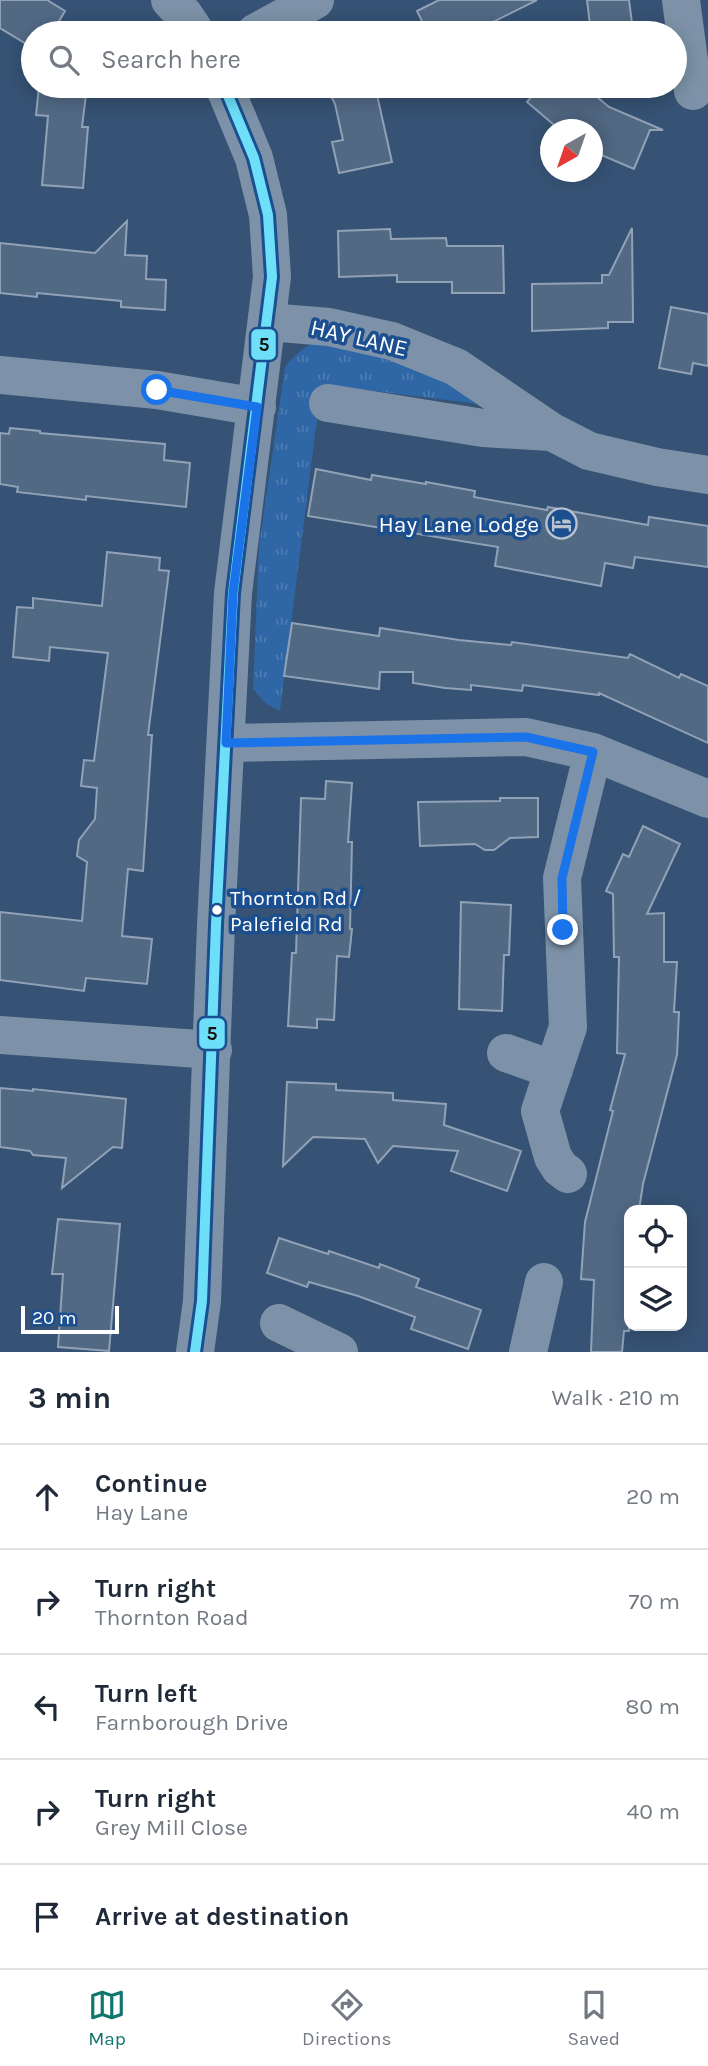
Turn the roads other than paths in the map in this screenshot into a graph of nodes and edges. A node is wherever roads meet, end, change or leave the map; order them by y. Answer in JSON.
{"nodes":[{"id":1,"x":170,"y":0,"type":"edge"},
{"id":2,"x":316,"y":0,"type":"edge"},
{"id":3,"x":681,"y":0,"type":"edge"},
{"id":4,"x":188,"y":21,"type":"edge"},
{"id":5,"x":277,"y":21,"type":"edge"},
{"id":6,"x":681,"y":21,"type":"edge"},
{"id":7,"x":687,"y":72,"type":"edge"},
{"id":8,"x":693,"y":90,"type":"dead end"},
{"id":9,"x":229,"y":98,"type":"edge"},
{"id":10,"x":268,"y":322,"type":"junction"},
{"id":11,"x":0,"y":375,"type":"edge"},
{"id":12,"x":328,"y":403,"type":"dead end"},
{"id":13,"x":257,"y":407,"type":"junction"},
{"id":14,"x":552,"y":432,"type":"junction"},
{"id":15,"x":708,"y":475,"type":"edge"},
{"id":16,"x":226,"y":743,"type":"junction"},
{"id":17,"x":593,"y":752,"type":"junction"},
{"id":18,"x":708,"y":799,"type":"edge"},
{"id":19,"x":0,"y":1035,"type":"edge"},
{"id":20,"x":213,"y":1050,"type":"junction"},
{"id":21,"x":506,"y":1053,"type":"dead end"},
{"id":22,"x":554,"y":1070,"type":"junction"},
{"id":23,"x":568,"y":1174,"type":"dead end"},
{"id":24,"x":544,"y":1282,"type":"dead end"},
{"id":25,"x":279,"y":1323,"type":"dead end"},
{"id":26,"x":195,"y":1352,"type":"edge"},
{"id":27,"x":339,"y":1352,"type":"edge"},
{"id":28,"x":527,"y":1352,"type":"edge"}],
"edges":[{"from":1,"to":4,"type":"street"},
{"from":2,"to":5,"type":"street"},
{"from":3,"to":6,"type":"street"},
{"from":7,"to":8,"type":"street"},
{"from":9,"to":10,"type":"street"},
{"from":10,"to":13,"type":"street"},
{"from":10,"to":14,"type":"street","name":"HAY LANE"},
{"from":11,"to":13,"type":"street"},
{"from":12,"to":14,"type":"street","name":"HAY LANE"},
{"from":13,"to":16,"type":"street"},
{"from":14,"to":15,"type":"street","name":"HAY LANE"},
{"from":16,"to":17,"type":"street"},
{"from":16,"to":20,"type":"street"},
{"from":17,"to":18,"type":"street"},
{"from":17,"to":22,"type":"street"},
{"from":19,"to":20,"type":"street"},
{"from":20,"to":26,"type":"street"},
{"from":21,"to":22,"type":"street"},
{"from":22,"to":23,"type":"street"},
{"from":24,"to":28,"type":"street"},
{"from":25,"to":27,"type":"street"}]}
